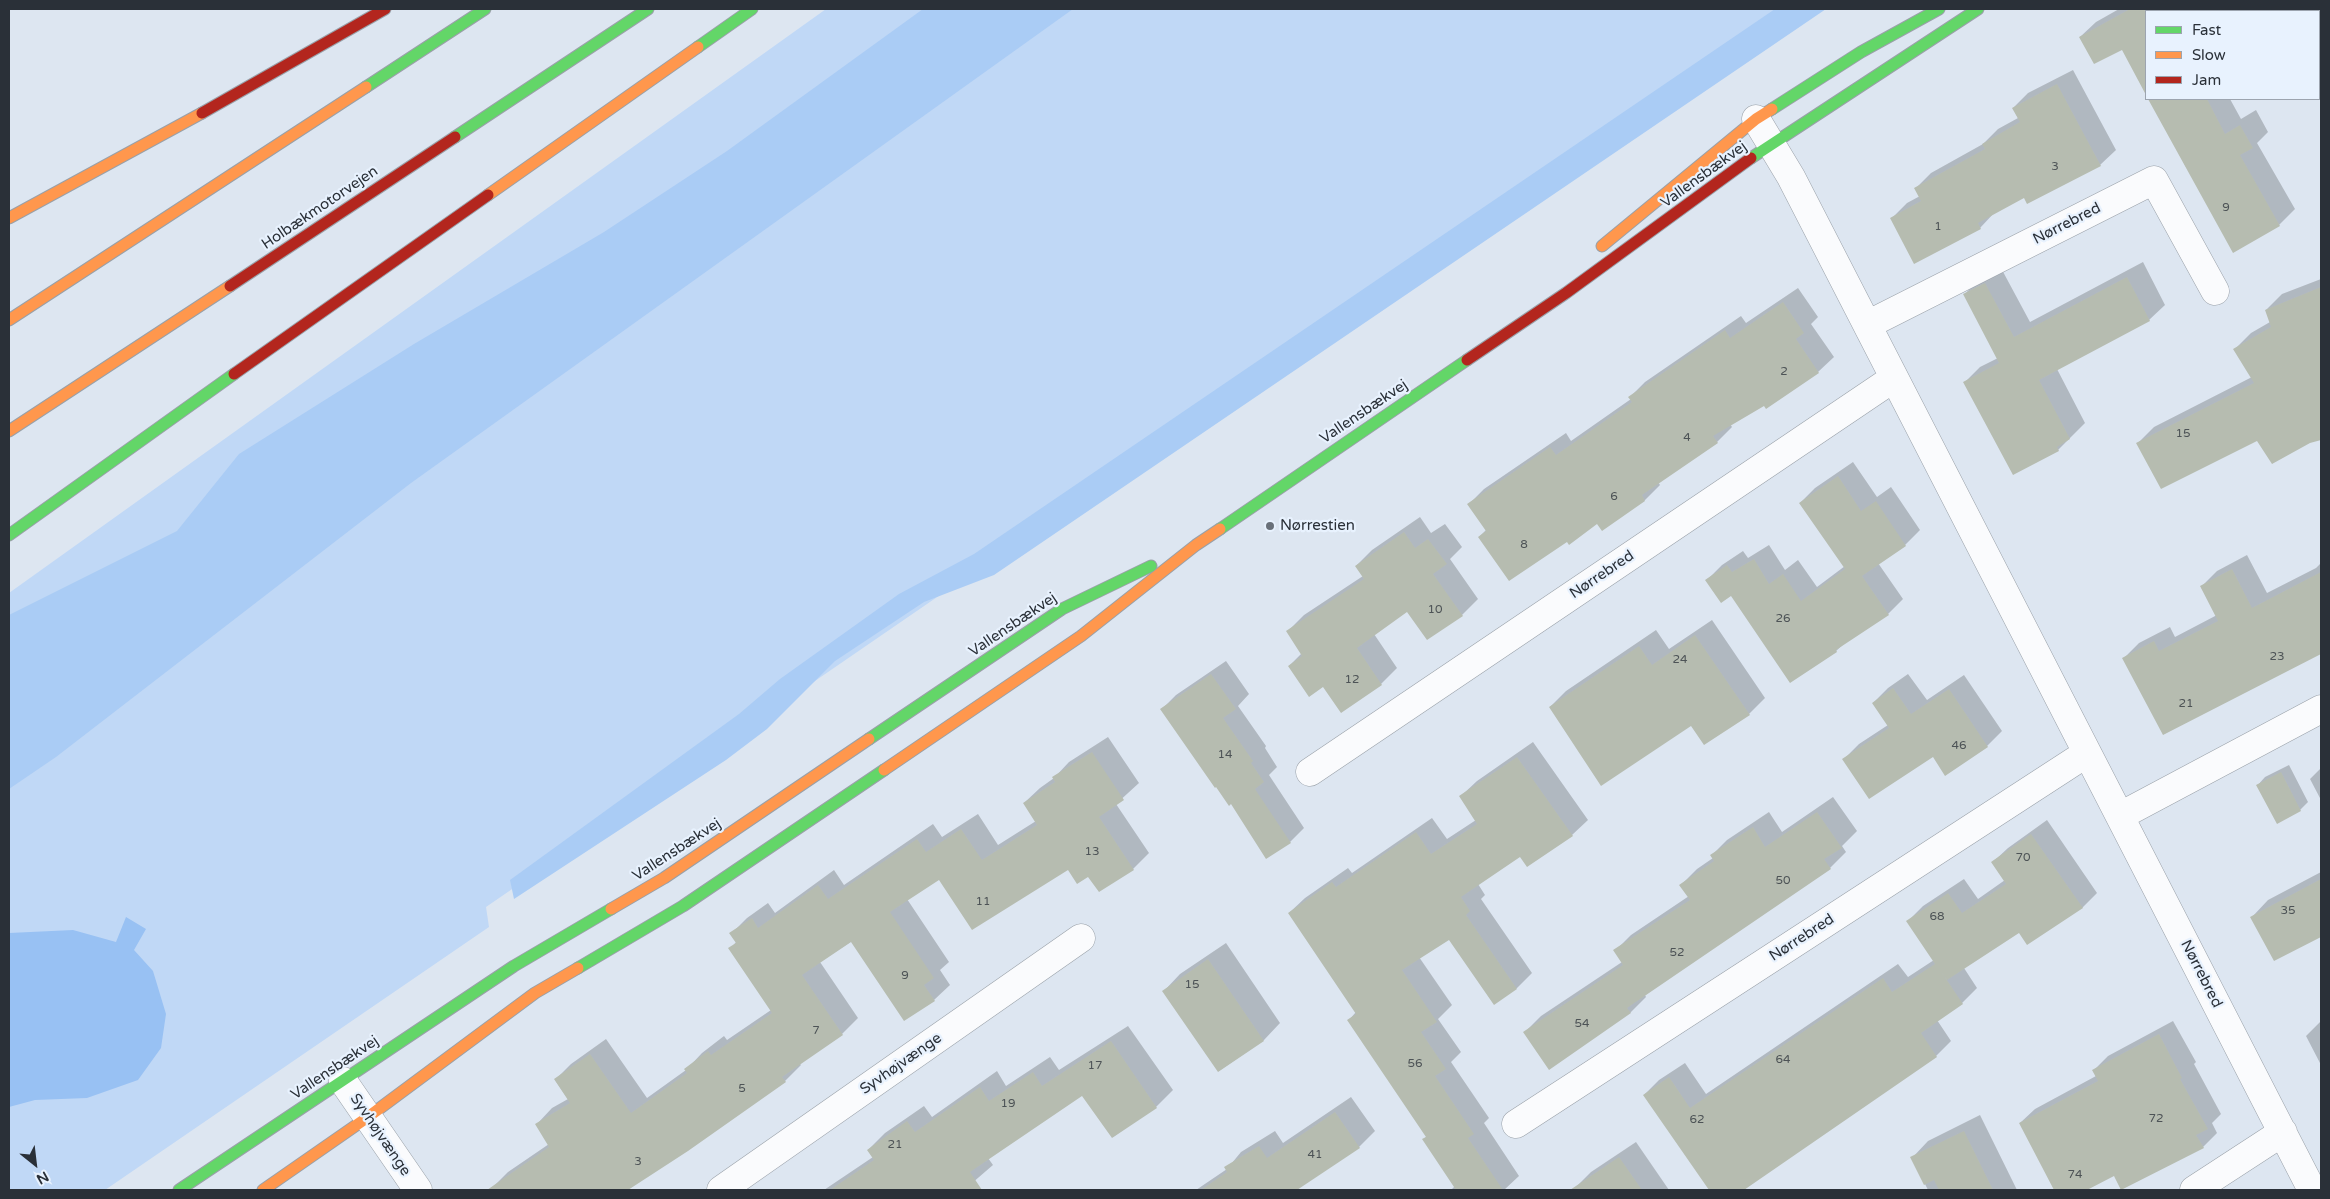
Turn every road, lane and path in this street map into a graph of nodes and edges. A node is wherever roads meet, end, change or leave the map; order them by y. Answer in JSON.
{"nodes":[{"id":1,"x":385,"y":9,"type":"edge"},
{"id":2,"x":485,"y":9,"type":"edge"},
{"id":3,"x":648,"y":9,"type":"edge"},
{"id":4,"x":752,"y":9,"type":"edge"},
{"id":5,"x":1939,"y":9,"type":"edge"},
{"id":6,"x":1978,"y":9,"type":"edge"},
{"id":7,"x":1756,"y":119,"type":"junction"},
{"id":8,"x":1771,"y":144,"type":"junction"},
{"id":9,"x":9,"y":218,"type":"edge"},
{"id":10,"x":1596,"y":251,"type":"dead end"},
{"id":11,"x":2215,"y":291,"type":"dead end"},
{"id":12,"x":1542,"y":295,"type":"dead end"},
{"id":13,"x":9,"y":320,"type":"edge"},
{"id":14,"x":1867,"y":325,"type":"junction"},
{"id":15,"x":1451,"y":371,"type":"junction"},
{"id":16,"x":1894,"y":378,"type":"junction"},
{"id":17,"x":9,"y":431,"type":"edge"},
{"id":18,"x":9,"y":535,"type":"edge"},
{"id":19,"x":1196,"y":545,"type":"junction"},
{"id":20,"x":2321,"y":709,"type":"edge"},
{"id":21,"x":2087,"y":753,"type":"junction"},
{"id":22,"x":1310,"y":772,"type":"dead end"},
{"id":23,"x":2120,"y":816,"type":"junction"},
{"id":24,"x":1081,"y":938,"type":"dead end"},
{"id":25,"x":343,"y":1081,"type":"junction"},
{"id":26,"x":368,"y":1117,"type":"junction"},
{"id":27,"x":1516,"y":1124,"type":"dead end"},
{"id":28,"x":2283,"y":1132,"type":"junction"},
{"id":29,"x":179,"y":1190,"type":"edge"},
{"id":30,"x":263,"y":1190,"type":"edge"},
{"id":31,"x":418,"y":1190,"type":"edge"},
{"id":32,"x":721,"y":1190,"type":"edge"},
{"id":33,"x":2194,"y":1190,"type":"edge"},
{"id":34,"x":2312,"y":1190,"type":"edge"}],
"edges":[{"from":1,"to":9,"type":"main road"},
{"from":2,"to":13,"type":"main road"},
{"from":3,"to":17,"type":"main road","name":"Holbækmotorvejen"},
{"from":4,"to":18,"type":"main road"},
{"from":5,"to":7,"type":"main road","name":"Vallensbækvej"},
{"from":6,"to":8,"type":"main road","name":"Vallensbækvej"},
{"from":7,"to":8,"type":"street","name":"Nørrebred"},
{"from":7,"to":10,"type":"main road","name":"Vallensbækvej"},
{"from":8,"to":14,"type":"street","name":"Nørrebred"},
{"from":8,"to":15,"type":"main road","name":"Vallensbækvej"},
{"from":11,"to":14,"type":"street","name":"Nørrebred"},
{"from":12,"to":15,"type":"main road","name":"Vallensbækvej"},
{"from":14,"to":16,"type":"street","name":"Nørrebred"},
{"from":15,"to":19,"type":"main road","name":"Vallensbækvej"},
{"from":16,"to":21,"type":"street","name":"Nørrebred"},
{"from":16,"to":22,"type":"street","name":"Nørrebred"},
{"from":19,"to":25,"type":"main road","name":"Vallensbækvej"},
{"from":19,"to":26,"type":"main road","name":"Vallensbækvej"},
{"from":20,"to":23,"type":"street"},
{"from":21,"to":23,"type":"street","name":"Nørrebred"},
{"from":21,"to":27,"type":"street","name":"Nørrebred"},
{"from":23,"to":28,"type":"street","name":"Nørrebred"},
{"from":24,"to":32,"type":"street","name":"Syvhøjvænge"},
{"from":25,"to":26,"type":"street","name":"Syvhøjvænge"},
{"from":25,"to":29,"type":"main road","name":"Vallensbækvej"},
{"from":26,"to":30,"type":"main road","name":"Vallensbækvej"},
{"from":26,"to":31,"type":"street","name":"Syvhøjvænge"},
{"from":28,"to":33,"type":"street"},
{"from":28,"to":34,"type":"street","name":"Nørrebred"}]}
